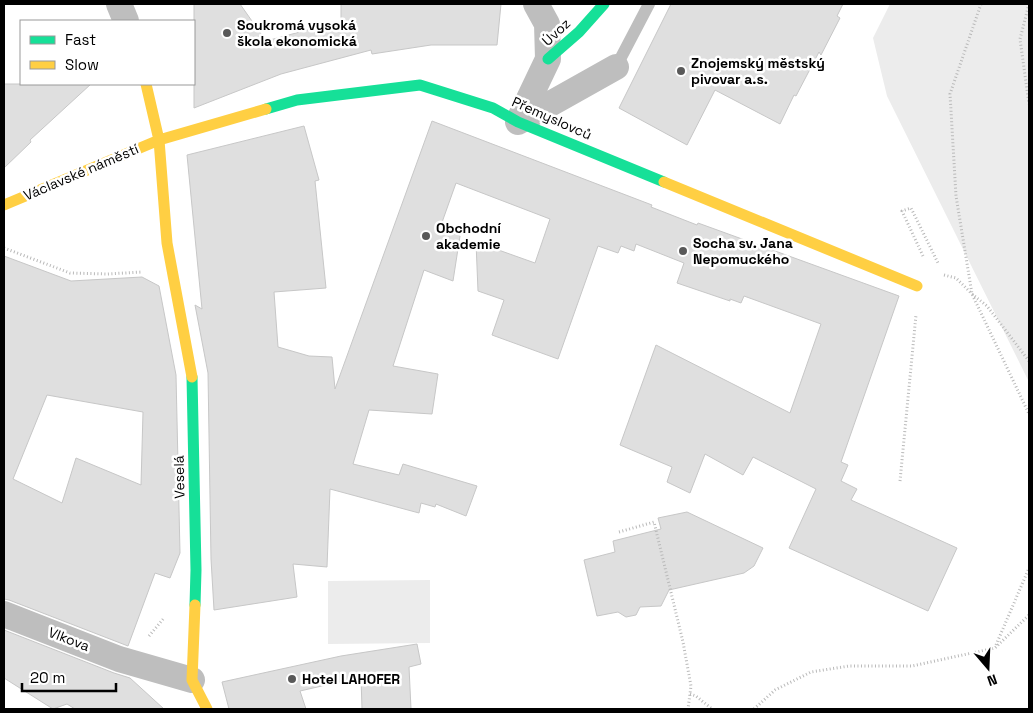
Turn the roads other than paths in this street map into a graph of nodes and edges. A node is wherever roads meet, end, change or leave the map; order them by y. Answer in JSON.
{"nodes":[{"id":1,"x":119,"y":4,"type":"edge"},
{"id":2,"x":536,"y":4,"type":"edge"},
{"id":3,"x":604,"y":4,"type":"edge"},
{"id":4,"x":649,"y":4,"type":"edge"},
{"id":5,"x":126,"y":20,"type":"edge"},
{"id":6,"x":548,"y":60,"type":"junction"},
{"id":7,"x":616,"y":67,"type":"joint"},
{"id":8,"x":146,"y":85,"type":"edge"},
{"id":9,"x":518,"y":122,"type":"junction"},
{"id":10,"x":158,"y":140,"type":"junction"},
{"id":11,"x":4,"y":205,"type":"edge"},
{"id":12,"x":167,"y":243,"type":"joint"},
{"id":13,"x":917,"y":286,"type":"road end"},
{"id":14,"x":4,"y":614,"type":"edge"},
{"id":15,"x":192,"y":680,"type":"junction"},
{"id":16,"x":207,"y":709,"type":"edge"}],
"edges":[{"from":1,"to":5,"type":"street"},
{"from":2,"to":6,"type":"street"},
{"from":3,"to":6,"type":"street","name":"Úvoz"},
{"from":4,"to":7,"type":"lane"},
{"from":6,"to":9,"type":"street"},
{"from":7,"to":9,"type":"street"},
{"from":8,"to":10,"type":"street","name":"Václavské náměstí"},
{"from":9,"to":10,"type":"street","name":"Přemyslovců"},
{"from":9,"to":13,"type":"street","name":"Přemyslovců"},
{"from":10,"to":11,"type":"street","name":"Václavské náměstí"},
{"from":10,"to":12,"type":"street","name":"Václavské náměstí"},
{"from":12,"to":15,"type":"street","name":"Veselá"},
{"from":14,"to":15,"type":"street","name":"Vlkova"},
{"from":15,"to":16,"type":"street","name":"Veselá"}]}
